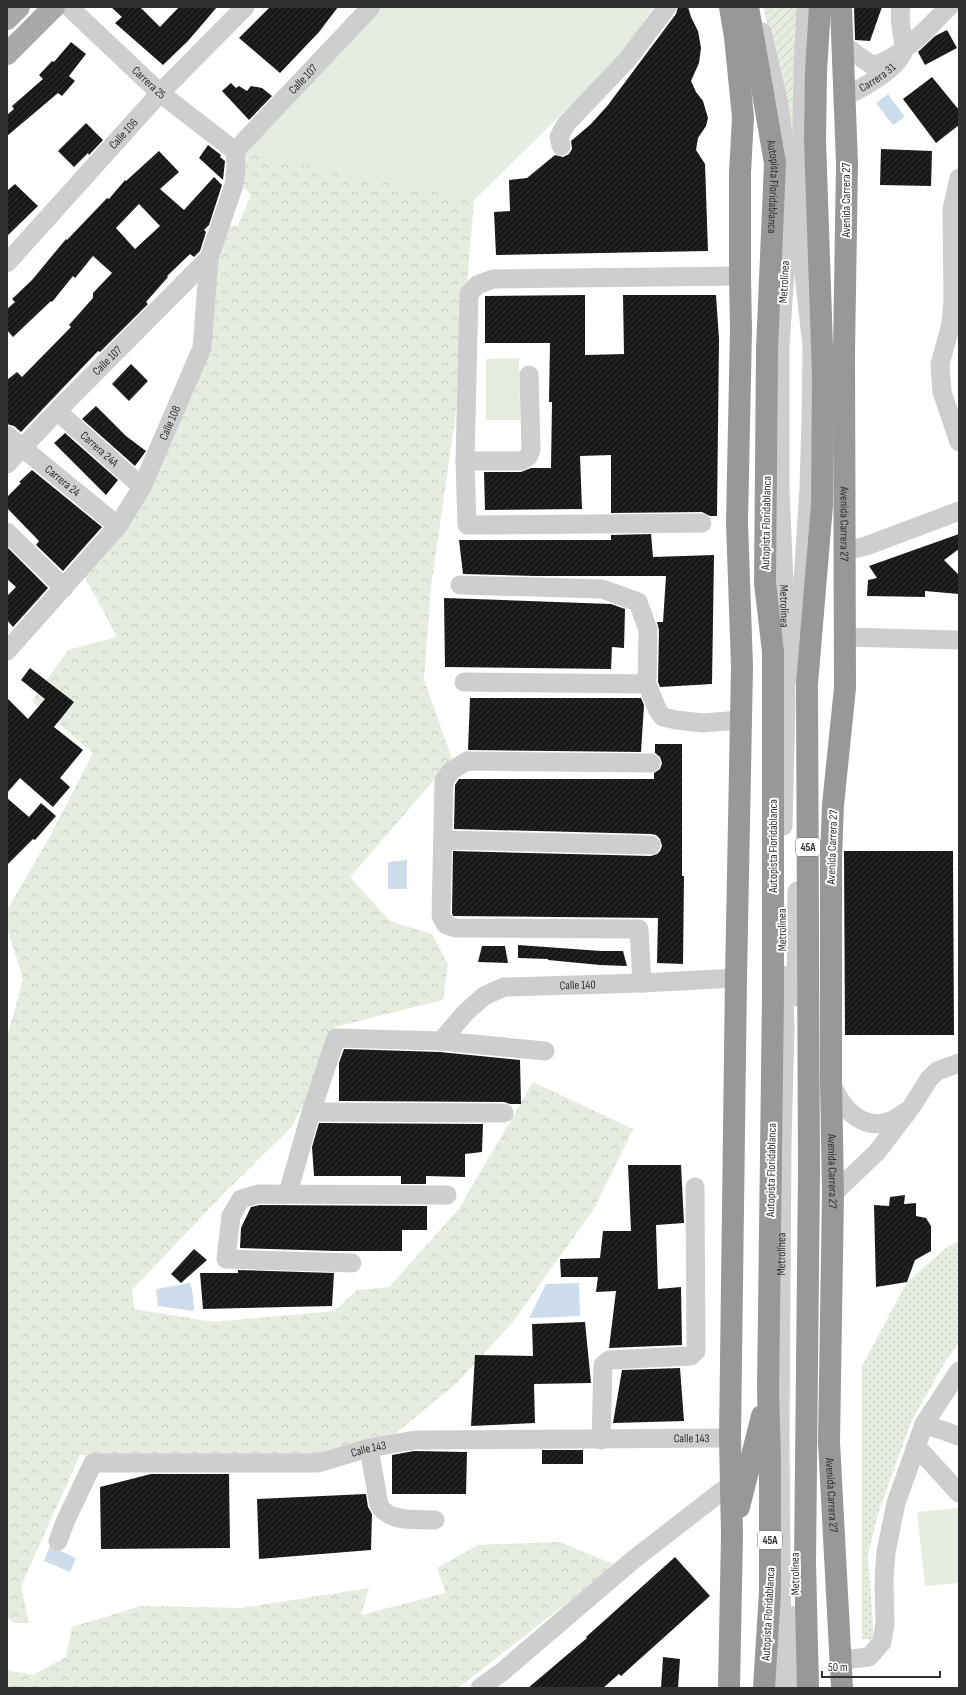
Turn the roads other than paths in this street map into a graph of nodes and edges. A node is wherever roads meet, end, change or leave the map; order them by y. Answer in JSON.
{"nodes":[{"id":1,"x":19,"y":7,"type":"edge"},
{"id":2,"x":54,"y":7,"type":"edge"},
{"id":3,"x":69,"y":7,"type":"edge"},
{"id":4,"x":244,"y":7,"type":"edge"},
{"id":5,"x":371,"y":7,"type":"edge"},
{"id":6,"x":667,"y":7,"type":"edge"},
{"id":7,"x":730,"y":7,"type":"edge"},
{"id":8,"x":748,"y":7,"type":"edge"},
{"id":9,"x":756,"y":7,"type":"edge"},
{"id":10,"x":806,"y":7,"type":"edge"},
{"id":11,"x":820,"y":7,"type":"edge"},
{"id":12,"x":841,"y":7,"type":"edge"},
{"id":13,"x":901,"y":7,"type":"edge"},
{"id":14,"x":949,"y":7,"type":"edge"},
{"id":15,"x":7,"y":19,"type":"edge"},
{"id":16,"x":842,"y":44,"type":"junction"},
{"id":17,"x":904,"y":50,"type":"junction"},
{"id":18,"x":9,"y":53,"type":"edge"},
{"id":19,"x":160,"y":93,"type":"junction"},
{"id":20,"x":844,"y":98,"type":"junction"},
{"id":21,"x":561,"y":146,"type":"dead end"},
{"id":22,"x":235,"y":151,"type":"junction"},
{"id":23,"x":775,"y":163,"type":"junction"},
{"id":24,"x":959,"y":178,"type":"edge"},
{"id":25,"x":209,"y":258,"type":"junction"},
{"id":26,"x":7,"y":264,"type":"edge"},
{"id":27,"x":740,"y":276,"type":"junction"},
{"id":28,"x":820,"y":291,"type":"junction"},
{"id":29,"x":956,"y":301,"type":"edge"},
{"id":30,"x":742,"y":329,"type":"junction"},
{"id":31,"x":844,"y":352,"type":"junction"},
{"id":32,"x":529,"y":375,"type":"dead end"},
{"id":33,"x":57,"y":411,"type":"junction"},
{"id":34,"x":7,"y":435,"type":"edge"},
{"id":35,"x":959,"y":442,"type":"edge"},
{"id":36,"x":23,"y":448,"type":"junction"},
{"id":37,"x":465,"y":461,"type":"junction"},
{"id":38,"x":7,"y":464,"type":"edge"},
{"id":39,"x":142,"y":487,"type":"junction"},
{"id":40,"x":959,"y":511,"type":"edge"},
{"id":41,"x":702,"y":523,"type":"dead end"},
{"id":42,"x":118,"y":526,"type":"junction"},
{"id":43,"x":7,"y":532,"type":"edge"},
{"id":44,"x":845,"y":551,"type":"junction"},
{"id":45,"x":460,"y":585,"type":"dead end"},
{"id":46,"x":64,"y":588,"type":"junction"},
{"id":47,"x":845,"y":637,"type":"junction"},
{"id":48,"x":959,"y":640,"type":"edge"},
{"id":49,"x":7,"y":651,"type":"edge"},
{"id":50,"x":464,"y":682,"type":"dead end"},
{"id":51,"x":647,"y":684,"type":"junction"},
{"id":52,"x":740,"y":720,"type":"junction"},
{"id":53,"x":651,"y":764,"type":"dead end"},
{"id":54,"x":442,"y":840,"type":"junction"},
{"id":55,"x":651,"y":845,"type":"dead end"},
{"id":56,"x":736,"y":978,"type":"junction"},
{"id":57,"x":642,"y":983,"type":"junction"},
{"id":58,"x":442,"y":1041,"type":"junction"},
{"id":59,"x":545,"y":1051,"type":"dead end"},
{"id":60,"x":959,"y":1063,"type":"edge"},
{"id":61,"x":831,"y":1082,"type":"junction"},
{"id":62,"x":912,"y":1106,"type":"junction"},
{"id":63,"x":311,"y":1112,"type":"junction"},
{"id":64,"x":504,"y":1113,"type":"dead end"},
{"id":65,"x":695,"y":1187,"type":"dead end"},
{"id":66,"x":288,"y":1193,"type":"junction"},
{"id":67,"x":833,"y":1194,"type":"junction"},
{"id":68,"x":447,"y":1195,"type":"dead end"},
{"id":69,"x":352,"y":1263,"type":"dead end"},
{"id":70,"x":959,"y":1371,"type":"edge"},
{"id":71,"x":768,"y":1391,"type":"junction"},
{"id":72,"x":924,"y":1424,"type":"junction"},
{"id":73,"x":959,"y":1436,"type":"edge"},
{"id":74,"x":730,"y":1438,"type":"junction"},
{"id":75,"x":601,"y":1440,"type":"junction"},
{"id":76,"x":916,"y":1446,"type":"junction"},
{"id":77,"x":369,"y":1448,"type":"junction"},
{"id":78,"x":732,"y":1484,"type":"junction"},
{"id":79,"x":959,"y":1493,"type":"edge"},
{"id":80,"x":436,"y":1520,"type":"dead end"},
{"id":81,"x":732,"y":1535,"type":"junction"},
{"id":82,"x":58,"y":1541,"type":"dead end"},
{"id":83,"x":842,"y":1660,"type":"junction"},
{"id":84,"x":480,"y":1688,"type":"edge"},
{"id":85,"x":729,"y":1688,"type":"edge"},
{"id":86,"x":764,"y":1688,"type":"edge"},
{"id":87,"x":780,"y":1688,"type":"edge"},
{"id":88,"x":795,"y":1688,"type":"edge"},
{"id":89,"x":808,"y":1688,"type":"edge"},
{"id":90,"x":842,"y":1688,"type":"edge"}],
"edges":[{"from":1,"to":15,"type":"main road"},
{"from":2,"to":18,"type":"main road"},
{"from":3,"to":19,"type":"street","name":"Carrera 25"},
{"from":4,"to":19,"type":"street","name":"Calle 106"},
{"from":5,"to":22,"type":"street","name":"Calle 107"},
{"from":6,"to":21,"type":"street"},
{"from":7,"to":27,"type":"highway"},
{"from":8,"to":23,"type":"highway","name":"Autopista Floridablanca","number":"45A"},
{"from":9,"to":87,"type":"street","name":"Metrolínea"},
{"from":10,"to":88,"type":"street","name":"Metrolínea"},
{"from":11,"to":28,"type":"highway","number":"45A"},
{"from":12,"to":16,"type":"highway","name":"Avenida Carrera 27"},
{"from":13,"to":17,"type":"street","name":"Carrera 31"},
{"from":14,"to":17,"type":"street"},
{"from":16,"to":17,"type":"street","name":"Carrera 31"},
{"from":16,"to":20,"type":"highway","name":"Avenida Carrera 27"},
{"from":17,"to":20,"type":"street","name":"Carrera 31"},
{"from":19,"to":22,"type":"street","name":"Carrera 25"},
{"from":19,"to":26,"type":"street","name":"Calle 106"},
{"from":20,"to":31,"type":"highway","name":"Avenida Carrera 27"},
{"from":22,"to":25,"type":"street","name":"Calle 108"},
{"from":23,"to":30,"type":"highway"},
{"from":23,"to":71,"type":"highway","name":"Autopista Floridablanca","number":"45A"},
{"from":24,"to":29,"type":"street"},
{"from":25,"to":33,"type":"street","name":"Calle 107"},
{"from":25,"to":39,"type":"street","name":"Calle 108"},
{"from":27,"to":30,"type":"highway"},
{"from":27,"to":37,"type":"street"},
{"from":28,"to":31,"type":"highway"},
{"from":28,"to":89,"type":"highway","number":"45A"},
{"from":29,"to":35,"type":"street"},
{"from":30,"to":52,"type":"highway"},
{"from":31,"to":44,"type":"highway","name":"Avenida Carrera 27"},
{"from":32,"to":37,"type":"street"},
{"from":33,"to":36,"type":"street","name":"Calle 107"},
{"from":33,"to":39,"type":"street","name":"Carrera 24A"},
{"from":34,"to":36,"type":"street","name":"Carrera 24"},
{"from":36,"to":38,"type":"street","name":"Calle 107"},
{"from":36,"to":42,"type":"street","name":"Carrera 24"},
{"from":37,"to":41,"type":"street"},
{"from":39,"to":42,"type":"street","name":"Calle 108"},
{"from":40,"to":44,"type":"street"},
{"from":42,"to":46,"type":"street","name":"Calle 108"},
{"from":43,"to":46,"type":"street"},
{"from":44,"to":47,"type":"highway","name":"Avenida Carrera 27"},
{"from":45,"to":51,"type":"street"},
{"from":46,"to":49,"type":"street","name":"Calle 108"},
{"from":47,"to":48,"type":"street"},
{"from":47,"to":61,"type":"highway","name":"Avenida Carrera 27"},
{"from":50,"to":51,"type":"street"},
{"from":51,"to":52,"type":"street"},
{"from":52,"to":56,"type":"highway"},
{"from":53,"to":54,"type":"street"},
{"from":54,"to":55,"type":"street"},
{"from":54,"to":57,"type":"street"},
{"from":56,"to":57,"type":"street","name":"Calle 140"},
{"from":56,"to":74,"type":"highway"},
{"from":57,"to":58,"type":"street","name":"Calle 140"},
{"from":58,"to":59,"type":"street"},
{"from":58,"to":63,"type":"street"},
{"from":60,"to":62,"type":"street"},
{"from":61,"to":62,"type":"street"},
{"from":61,"to":67,"type":"highway","name":"Avenida Carrera 27"},
{"from":62,"to":67,"type":"street"},
{"from":63,"to":64,"type":"street"},
{"from":63,"to":66,"type":"street"},
{"from":65,"to":75,"type":"street"},
{"from":66,"to":68,"type":"street"},
{"from":66,"to":69,"type":"street"},
{"from":67,"to":83,"type":"highway","name":"Avenida Carrera 27"},
{"from":70,"to":72,"type":"street"},
{"from":71,"to":81,"type":"highway"},
{"from":71,"to":86,"type":"highway","name":"Autopista Floridablanca","number":"45A"},
{"from":72,"to":73,"type":"street"},
{"from":72,"to":76,"type":"street"},
{"from":74,"to":75,"type":"street","name":"Calle 143"},
{"from":74,"to":78,"type":"highway"},
{"from":75,"to":77,"type":"street","name":"Calle 143"},
{"from":76,"to":79,"type":"street"},
{"from":76,"to":83,"type":"street"},
{"from":77,"to":80,"type":"street"},
{"from":77,"to":82,"type":"street","name":"Calle 143"},
{"from":78,"to":81,"type":"highway"},
{"from":78,"to":84,"type":"street"},
{"from":81,"to":85,"type":"highway"},
{"from":83,"to":90,"type":"highway","name":"Avenida Carrera 27"}]}
